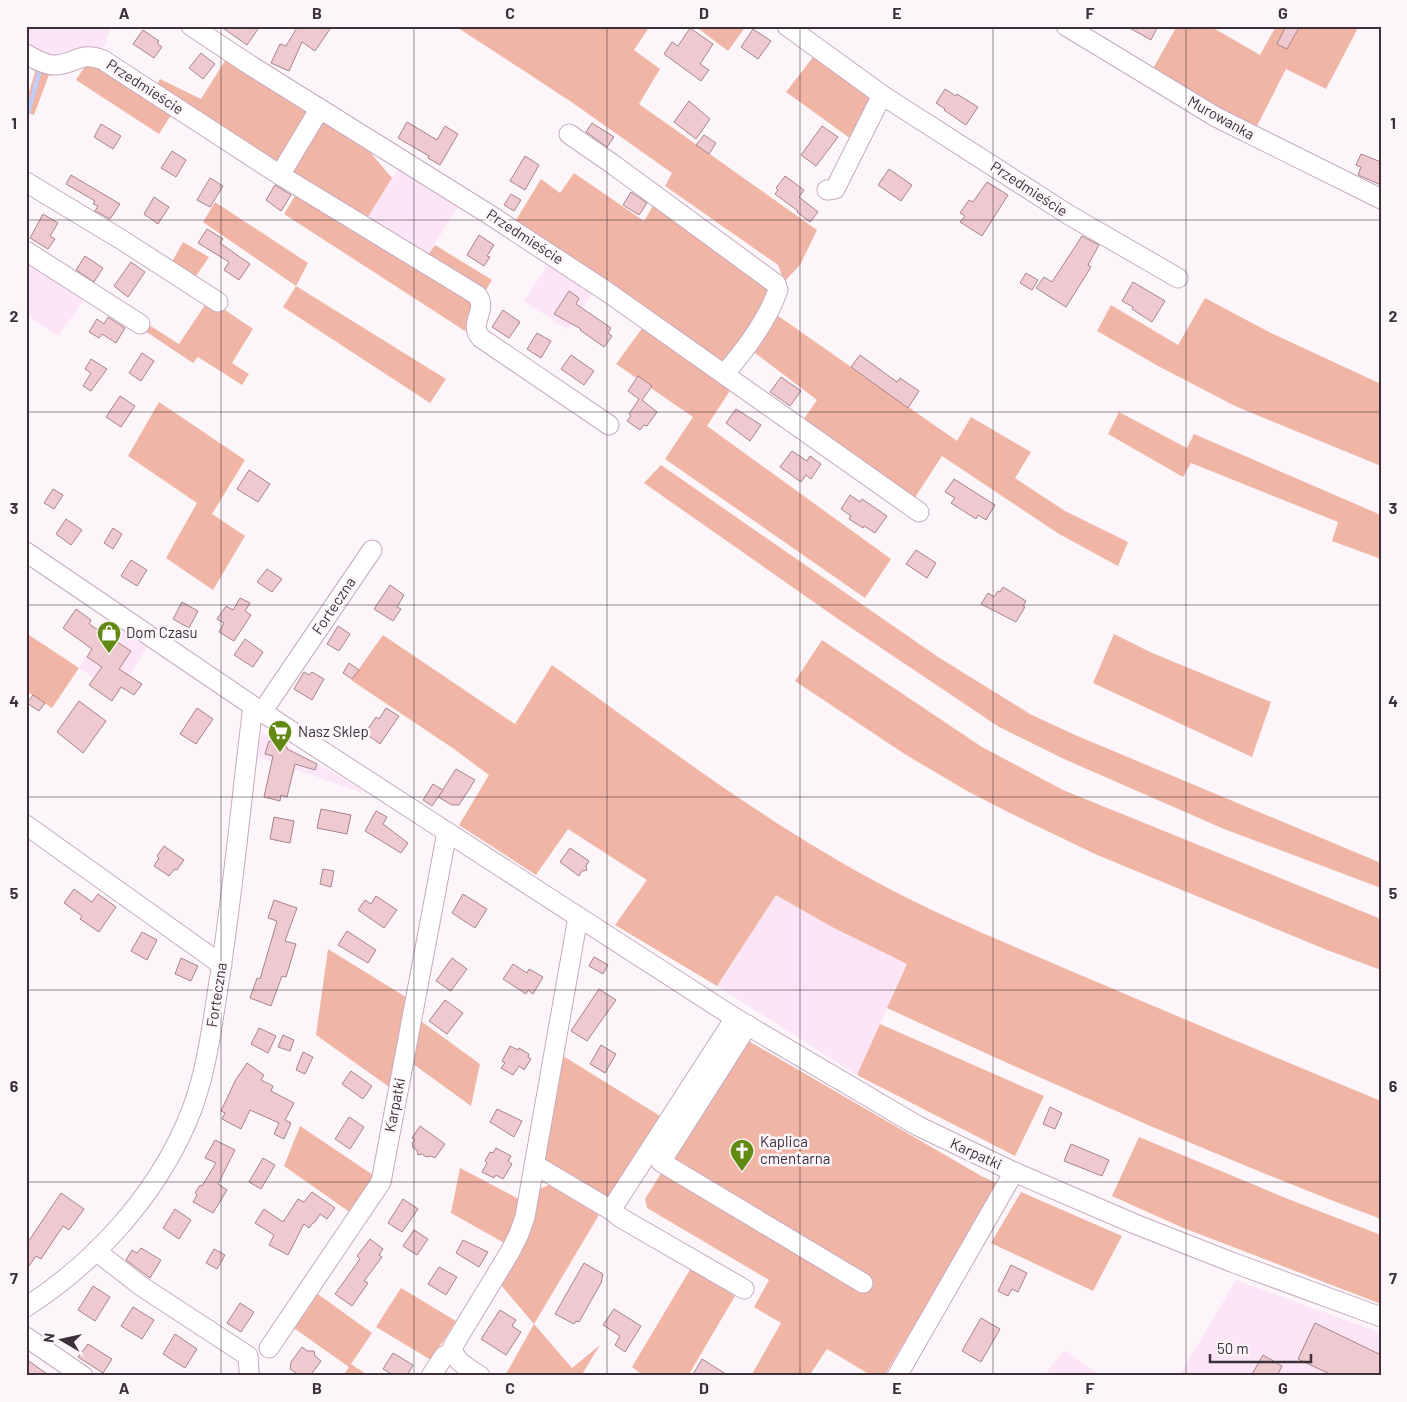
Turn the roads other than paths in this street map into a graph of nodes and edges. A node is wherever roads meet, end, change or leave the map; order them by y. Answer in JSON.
{"nodes":[{"id":1,"x":191,"y":26,"type":"edge"},
{"id":2,"x":787,"y":26,"type":"edge"},
{"id":3,"x":1066,"y":26,"type":"edge"},
{"id":4,"x":26,"y":54,"type":"edge"},
{"id":5,"x":885,"y":97,"type":"junction"},
{"id":6,"x":319,"y":110,"type":"junction"},
{"id":7,"x":569,"y":134,"type":"dead end"},
{"id":8,"x":280,"y":175,"type":"junction"},
{"id":9,"x":26,"y":182,"type":"edge"},
{"id":10,"x":826,"y":190,"type":"dead end"},
{"id":11,"x":1381,"y":199,"type":"edge"},
{"id":12,"x":26,"y":251,"type":"edge"},
{"id":13,"x":1178,"y":278,"type":"dead end"},
{"id":14,"x":218,"y":302,"type":"dead end"},
{"id":15,"x":140,"y":324,"type":"dead end"},
{"id":16,"x":725,"y":373,"type":"junction"},
{"id":17,"x":609,"y":424,"type":"dead end"},
{"id":18,"x":919,"y":512,"type":"dead end"},
{"id":19,"x":372,"y":550,"type":"dead end"},
{"id":20,"x":26,"y":552,"type":"edge"},
{"id":21,"x":258,"y":709,"type":"junction"},
{"id":22,"x":26,"y":825,"type":"edge"},
{"id":23,"x":447,"y":832,"type":"junction"},
{"id":24,"x":578,"y":916,"type":"junction"},
{"id":25,"x":222,"y":965,"type":"junction"},
{"id":26,"x":742,"y":1021,"type":"junction"},
{"id":27,"x":654,"y":1158,"type":"junction"},
{"id":28,"x":535,"y":1165,"type":"junction"},
{"id":29,"x":1014,"y":1172,"type":"junction"},
{"id":30,"x":611,"y":1210,"type":"junction"},
{"id":31,"x":96,"y":1251,"type":"junction"},
{"id":32,"x":863,"y":1283,"type":"dead end"},
{"id":33,"x":744,"y":1289,"type":"dead end"},
{"id":34,"x":26,"y":1307,"type":"edge"},
{"id":35,"x":1381,"y":1317,"type":"edge"},
{"id":36,"x":26,"y":1337,"type":"edge"},
{"id":37,"x":269,"y":1348,"type":"dead end"},
{"id":38,"x":453,"y":1352,"type":"junction"},
{"id":39,"x":249,"y":1371,"type":"dead end"},
{"id":40,"x":83,"y":1376,"type":"edge"},
{"id":41,"x":431,"y":1376,"type":"edge"},
{"id":42,"x":480,"y":1376,"type":"edge"},
{"id":43,"x":897,"y":1376,"type":"edge"}],
"edges":[{"from":1,"to":6,"type":"street","name":"Przedmieście"},
{"from":2,"to":5,"type":"street","name":"Przedmieście"},
{"from":3,"to":11,"type":"street","name":"Murowanka"},
{"from":4,"to":8,"type":"street","name":"Przedmieście"},
{"from":5,"to":10,"type":"street"},
{"from":5,"to":13,"type":"street","name":"Przedmieście"},
{"from":6,"to":8,"type":"street"},
{"from":6,"to":16,"type":"street","name":"Przedmieście"},
{"from":7,"to":16,"type":"street"},
{"from":8,"to":17,"type":"street","name":"Przedmieście"},
{"from":9,"to":14,"type":"street"},
{"from":12,"to":15,"type":"street"},
{"from":16,"to":18,"type":"street","name":"Przedmieście"},
{"from":19,"to":21,"type":"street","name":"Forteczna"},
{"from":20,"to":21,"type":"street","name":"Karpatki"},
{"from":21,"to":23,"type":"street","name":"Karpatki"},
{"from":21,"to":25,"type":"street","name":"Forteczna"},
{"from":22,"to":25,"type":"street"},
{"from":23,"to":24,"type":"street","name":"Karpatki"},
{"from":23,"to":37,"type":"street","name":"Karpatki"},
{"from":24,"to":26,"type":"street","name":"Karpatki"},
{"from":24,"to":28,"type":"street"},
{"from":25,"to":31,"type":"street","name":"Forteczna"},
{"from":26,"to":27,"type":"street"},
{"from":26,"to":29,"type":"street","name":"Karpatki"},
{"from":27,"to":30,"type":"street"},
{"from":27,"to":32,"type":"street"},
{"from":28,"to":30,"type":"street"},
{"from":28,"to":38,"type":"street"},
{"from":29,"to":35,"type":"street"},
{"from":29,"to":43,"type":"street","name":"Karpatki"},
{"from":30,"to":33,"type":"street"},
{"from":31,"to":34,"type":"street","name":"Forteczna"},
{"from":31,"to":39,"type":"street"},
{"from":36,"to":40,"type":"street"},
{"from":38,"to":41,"type":"street"},
{"from":38,"to":42,"type":"street"}]}
